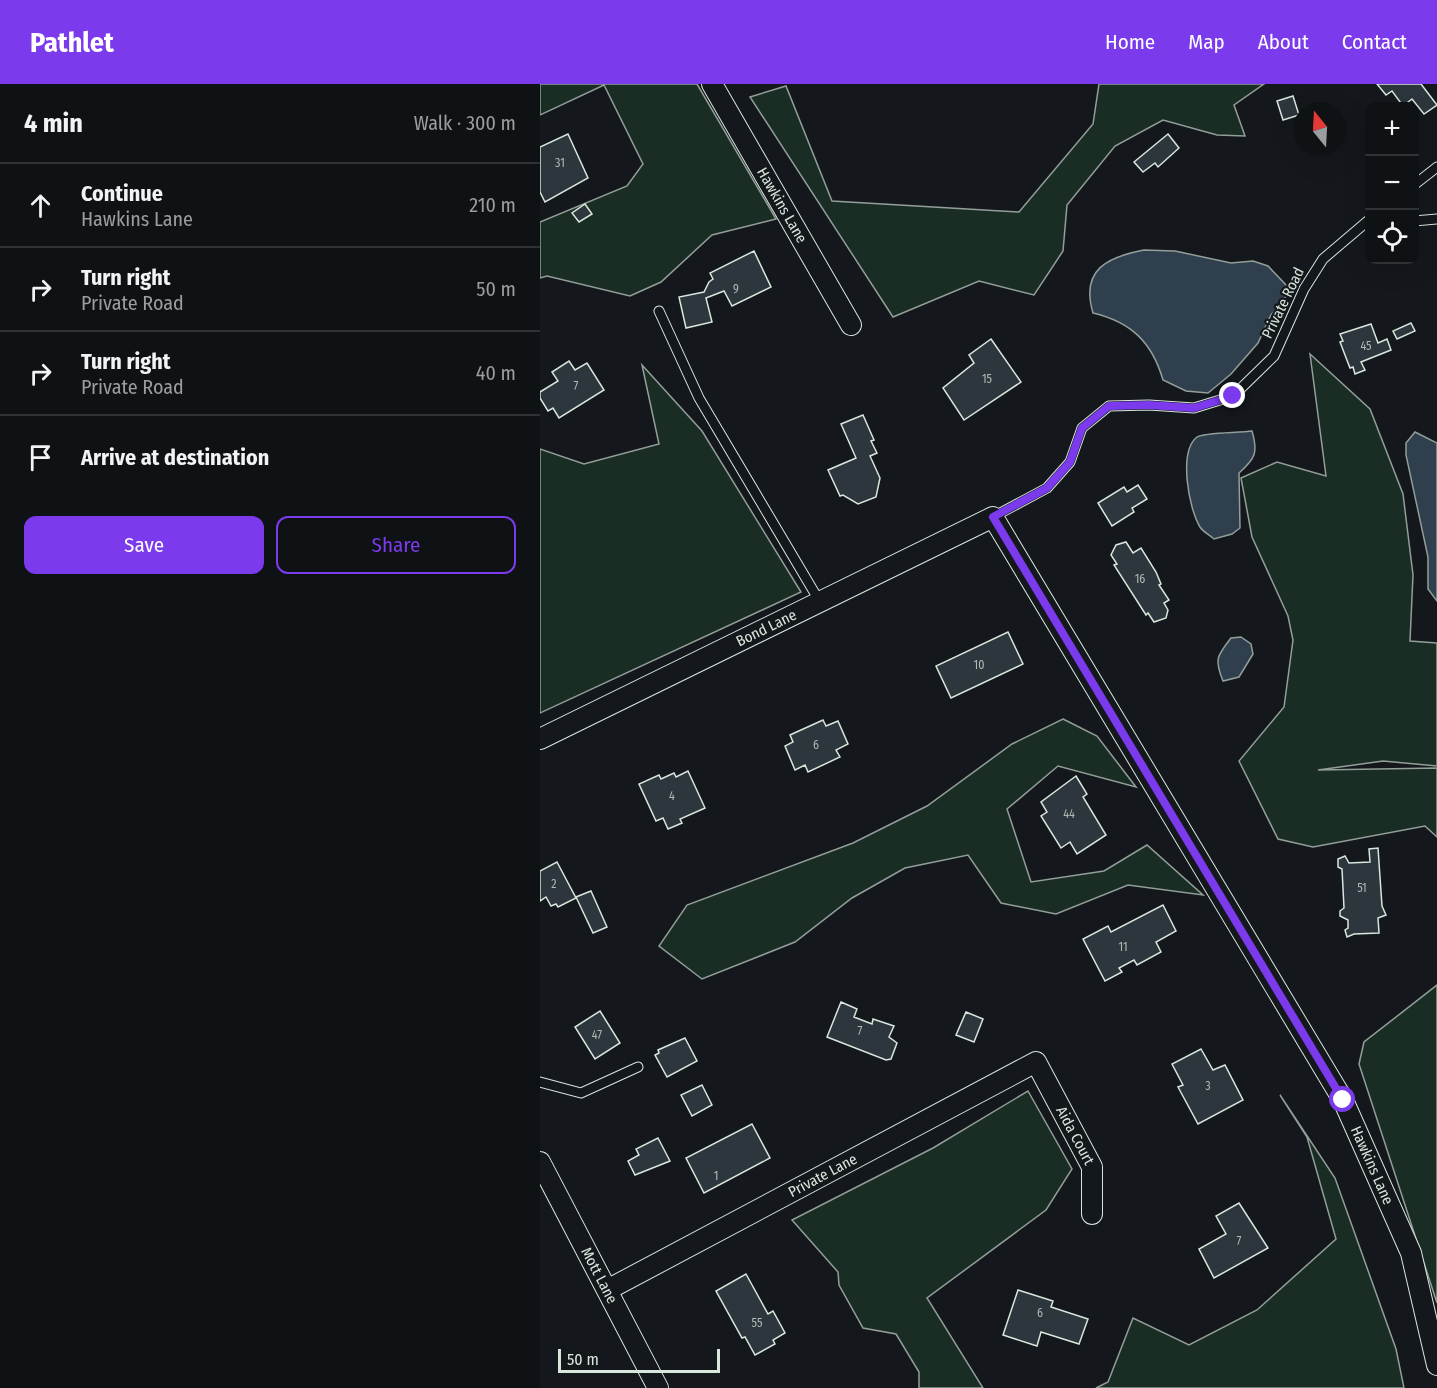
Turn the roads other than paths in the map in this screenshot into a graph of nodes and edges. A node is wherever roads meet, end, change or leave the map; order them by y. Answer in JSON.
{"nodes":[{"id":1,"x":712,"y":84,"type":"edge"},
{"id":2,"x":1437,"y":167,"type":"edge"},
{"id":3,"x":1419,"y":180,"type":"edge"},
{"id":4,"x":1437,"y":219,"type":"edge"},
{"id":5,"x":1419,"y":221,"type":"edge"},
{"id":6,"x":1365,"y":223,"type":"edge"},
{"id":7,"x":659,"y":311,"type":"dead end"},
{"id":8,"x":851,"y":325,"type":"dead end"},
{"id":9,"x":993,"y":517,"type":"junction"},
{"id":10,"x":819,"y":602,"type":"junction"},
{"id":11,"x":540,"y":739,"type":"edge"},
{"id":12,"x":1036,"y":1062,"type":"joint"},
{"id":13,"x":638,"y":1067,"type":"dead end"},
{"id":14,"x":540,"y":1082,"type":"edge"},
{"id":15,"x":540,"y":1162,"type":"edge"},
{"id":16,"x":1092,"y":1214,"type":"dead end"},
{"id":17,"x":609,"y":1289,"type":"junction"},
{"id":18,"x":1437,"y":1365,"type":"edge"},
{"id":19,"x":658,"y":1388,"type":"edge"}],
"edges":[{"from":1,"to":8,"type":"street","name":"Hawkins Lane"},
{"from":2,"to":3,"type":"lane"},
{"from":4,"to":5,"type":"lane"},
{"from":6,"to":9,"type":"lane","name":"Private Road"},
{"from":7,"to":10,"type":"lane"},
{"from":9,"to":10,"type":"street","name":"Bond Lane"},
{"from":9,"to":18,"type":"street","name":"Hawkins Lane"},
{"from":10,"to":11,"type":"street","name":"Bond Lane"},
{"from":12,"to":16,"type":"street","name":"Aida Court"},
{"from":12,"to":17,"type":"street","name":"Private Lane"},
{"from":13,"to":14,"type":"lane"},
{"from":15,"to":17,"type":"street","name":"Mott Lane"},
{"from":17,"to":19,"type":"street","name":"Mott Lane"}]}
